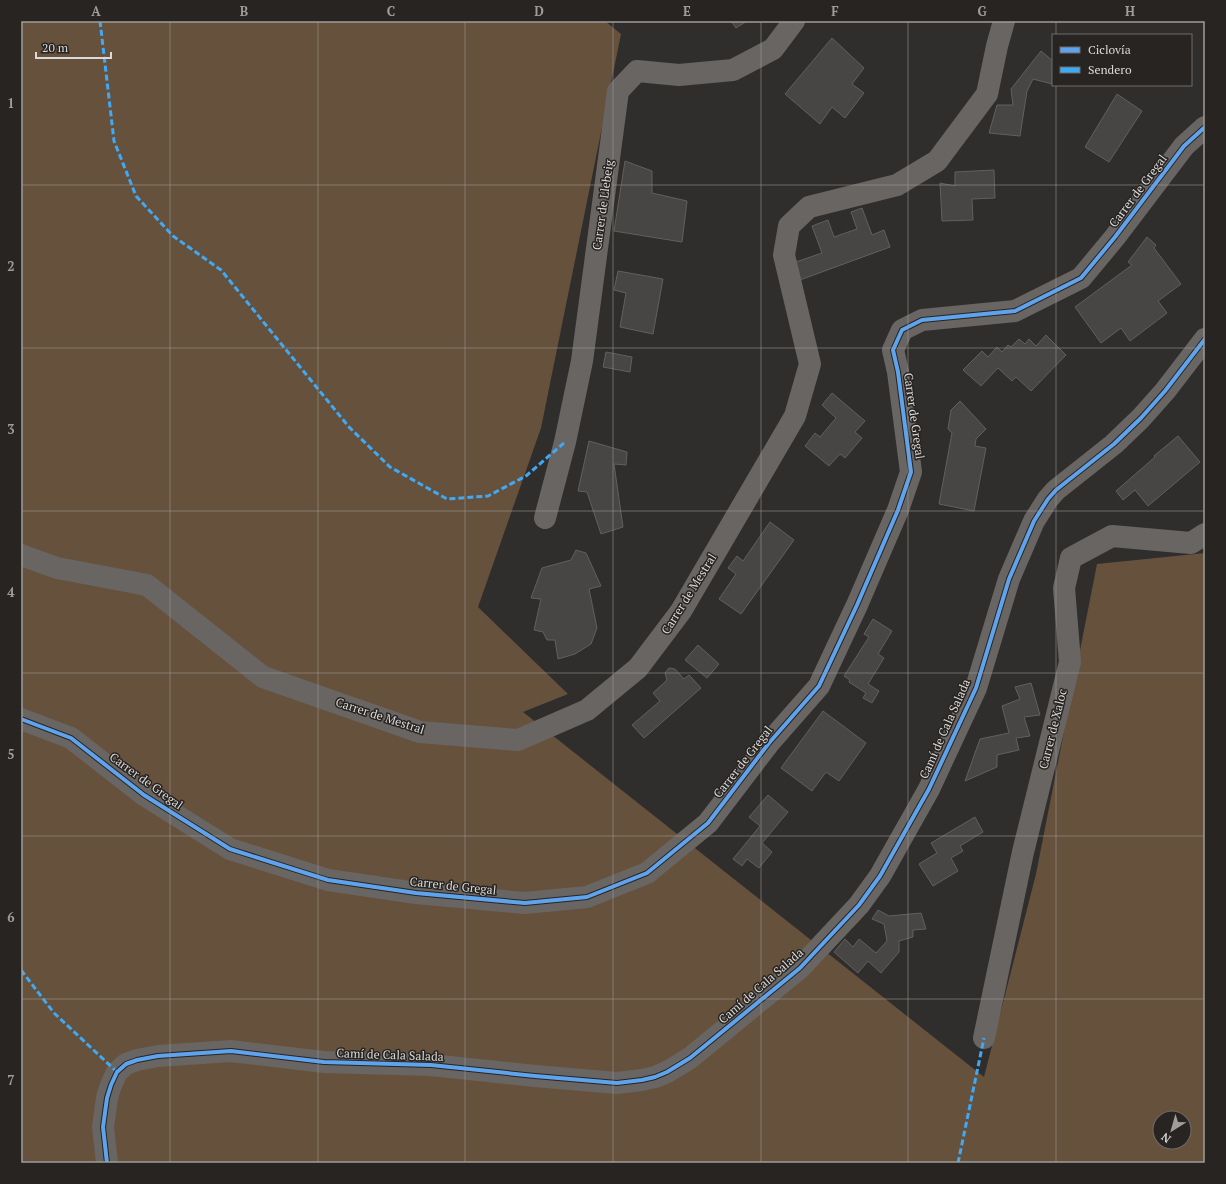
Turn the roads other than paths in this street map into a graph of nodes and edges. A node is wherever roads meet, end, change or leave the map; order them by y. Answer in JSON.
{"nodes":[{"id":1,"x":794,"y":21,"type":"edge"},
{"id":2,"x":1004,"y":21,"type":"edge"},
{"id":3,"x":1205,"y":126,"type":"edge"},
{"id":4,"x":1205,"y":339,"type":"edge"},
{"id":5,"x":545,"y":518,"type":"dead end"},
{"id":6,"x":1205,"y":534,"type":"edge"},
{"id":7,"x":21,"y":554,"type":"edge"},
{"id":8,"x":21,"y":719,"type":"edge"},
{"id":9,"x":984,"y":1038,"type":"dead end"},
{"id":10,"x":107,"y":1163,"type":"edge"}],
"edges":[{"from":1,"to":5,"type":"street","name":"Carrer de Llebeig"},
{"from":2,"to":7,"type":"street","name":"Carrer de Mestral"},
{"from":3,"to":8,"type":"street","name":"Carrer de Gregal"},
{"from":4,"to":10,"type":"street","name":"Camí de Cala Salada"},
{"from":6,"to":9,"type":"street","name":"Carrer de Xaloc"}]}
